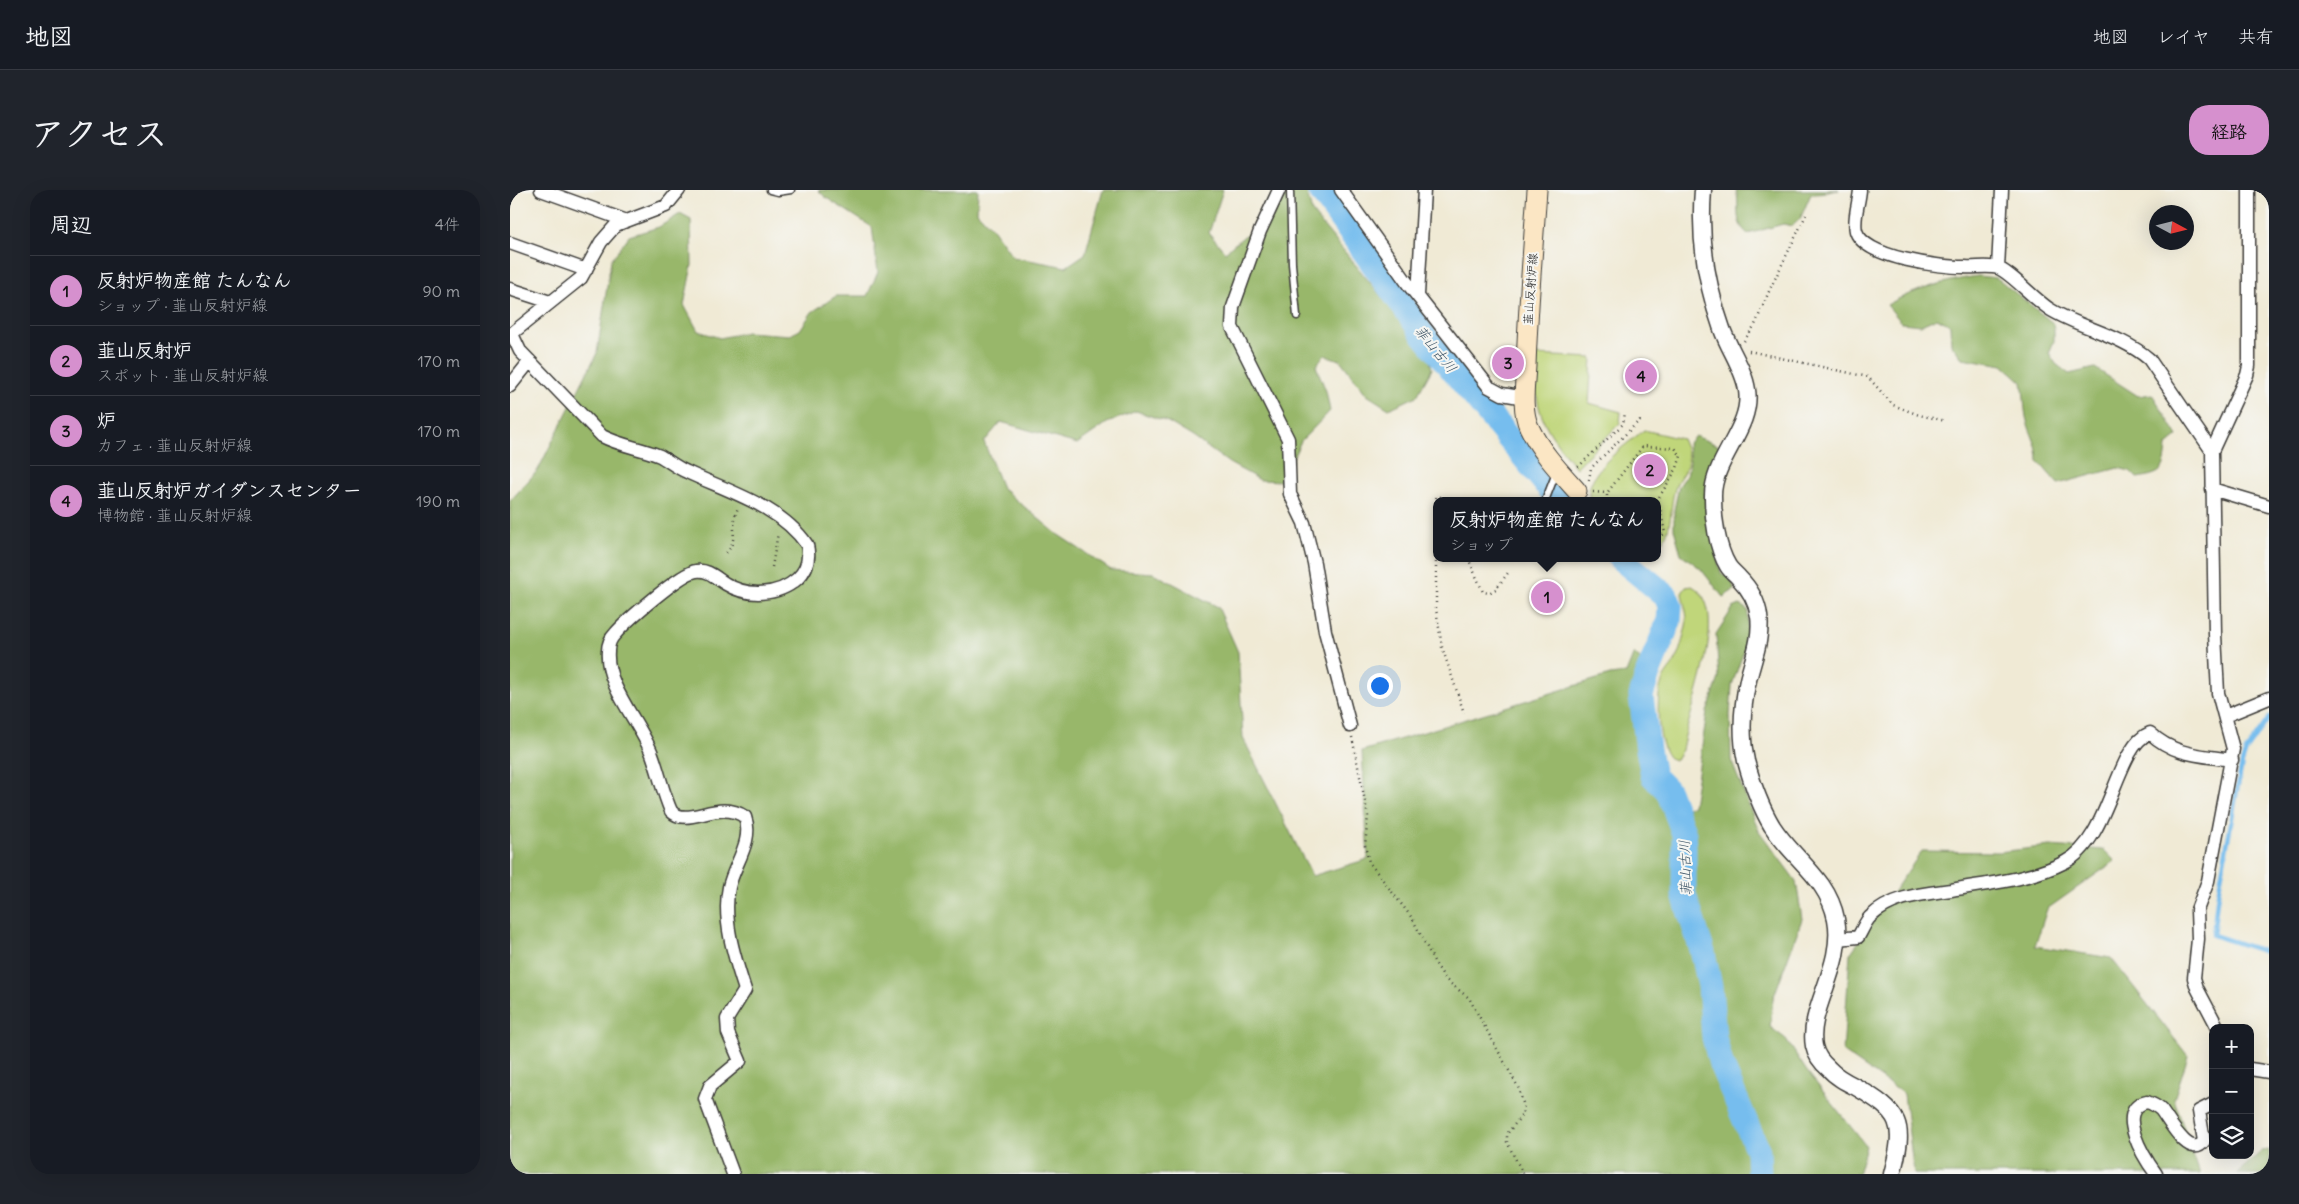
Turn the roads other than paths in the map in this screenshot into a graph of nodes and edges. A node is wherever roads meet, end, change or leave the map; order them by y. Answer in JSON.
{"nodes":[{"id":1,"x":541,"y":190,"type":"edge"},
{"id":2,"x":679,"y":190,"type":"edge"},
{"id":3,"x":770,"y":190,"type":"edge"},
{"id":4,"x":791,"y":190,"type":"edge"},
{"id":5,"x":1278,"y":190,"type":"edge"},
{"id":6,"x":1290,"y":190,"type":"edge"},
{"id":7,"x":1341,"y":190,"type":"edge"},
{"id":8,"x":1424,"y":190,"type":"edge"},
{"id":9,"x":1537,"y":190,"type":"edge"},
{"id":10,"x":1703,"y":190,"type":"edge"},
{"id":11,"x":1860,"y":190,"type":"edge"},
{"id":12,"x":2002,"y":190,"type":"edge"},
{"id":13,"x":2249,"y":190,"type":"edge"},
{"id":14,"x":624,"y":220,"type":"junction"},
{"id":15,"x":510,"y":243,"type":"edge"},
{"id":16,"x":1998,"y":268,"type":"junction"},
{"id":17,"x":586,"y":270,"type":"junction"},
{"id":18,"x":510,"y":289,"type":"edge"},
{"id":19,"x":1418,"y":295,"type":"junction"},
{"id":20,"x":550,"y":302,"type":"junction"},
{"id":21,"x":1297,"y":316,"type":"dead end"},
{"id":22,"x":511,"y":335,"type":"edge"},
{"id":23,"x":530,"y":361,"type":"junction"},
{"id":24,"x":510,"y":386,"type":"edge"},
{"id":25,"x":1525,"y":398,"type":"junction"},
{"id":26,"x":2212,"y":451,"type":"junction"},
{"id":27,"x":1564,"y":480,"type":"joint"},
{"id":28,"x":2212,"y":489,"type":"junction"},
{"id":29,"x":1549,"y":497,"type":"edge"},
{"id":30,"x":2269,"y":506,"type":"edge"},
{"id":31,"x":2269,"y":698,"type":"edge"},
{"id":32,"x":2225,"y":716,"type":"junction"},
{"id":33,"x":1350,"y":726,"type":"road end"},
{"id":34,"x":2232,"y":760,"type":"junction"},
{"id":35,"x":1838,"y":939,"type":"junction"},
{"id":36,"x":2216,"y":1024,"type":"edge"},
{"id":37,"x":2254,"y":1070,"type":"edge"},
{"id":38,"x":2269,"y":1072,"type":"edge"},
{"id":39,"x":2209,"y":1106,"type":"edge"},
{"id":40,"x":733,"y":1174,"type":"edge"},
{"id":41,"x":1892,"y":1174,"type":"edge"},
{"id":42,"x":2156,"y":1174,"type":"edge"}],
"edges":[{"from":1,"to":14,"type":"street"},
{"from":2,"to":14,"type":"street"},
{"from":3,"to":4,"type":"lane"},
{"from":5,"to":33,"type":"street"},
{"from":6,"to":21,"type":"lane"},
{"from":7,"to":19,"type":"street"},
{"from":8,"to":19,"type":"street"},
{"from":9,"to":25,"type":"main road","name":"韮山反射炉線"},
{"from":10,"to":35,"type":"street"},
{"from":11,"to":16,"type":"street"},
{"from":12,"to":16,"type":"street"},
{"from":13,"to":26,"type":"street"},
{"from":14,"to":17,"type":"street"},
{"from":15,"to":17,"type":"street"},
{"from":16,"to":26,"type":"street"},
{"from":17,"to":20,"type":"street"},
{"from":18,"to":20,"type":"street"},
{"from":19,"to":25,"type":"street"},
{"from":20,"to":22,"type":"street"},
{"from":22,"to":23,"type":"street"},
{"from":23,"to":24,"type":"street"},
{"from":23,"to":40,"type":"street"},
{"from":25,"to":27,"type":"main road","name":"韮山反射炉線"},
{"from":26,"to":28,"type":"street"},
{"from":27,"to":29,"type":"lane"},
{"from":28,"to":30,"type":"street"},
{"from":28,"to":32,"type":"street"},
{"from":31,"to":32,"type":"street"},
{"from":32,"to":34,"type":"street"},
{"from":34,"to":35,"type":"street"},
{"from":34,"to":36,"type":"street"},
{"from":35,"to":41,"type":"street"},
{"from":37,"to":38,"type":"street"},
{"from":39,"to":42,"type":"street"}]}
